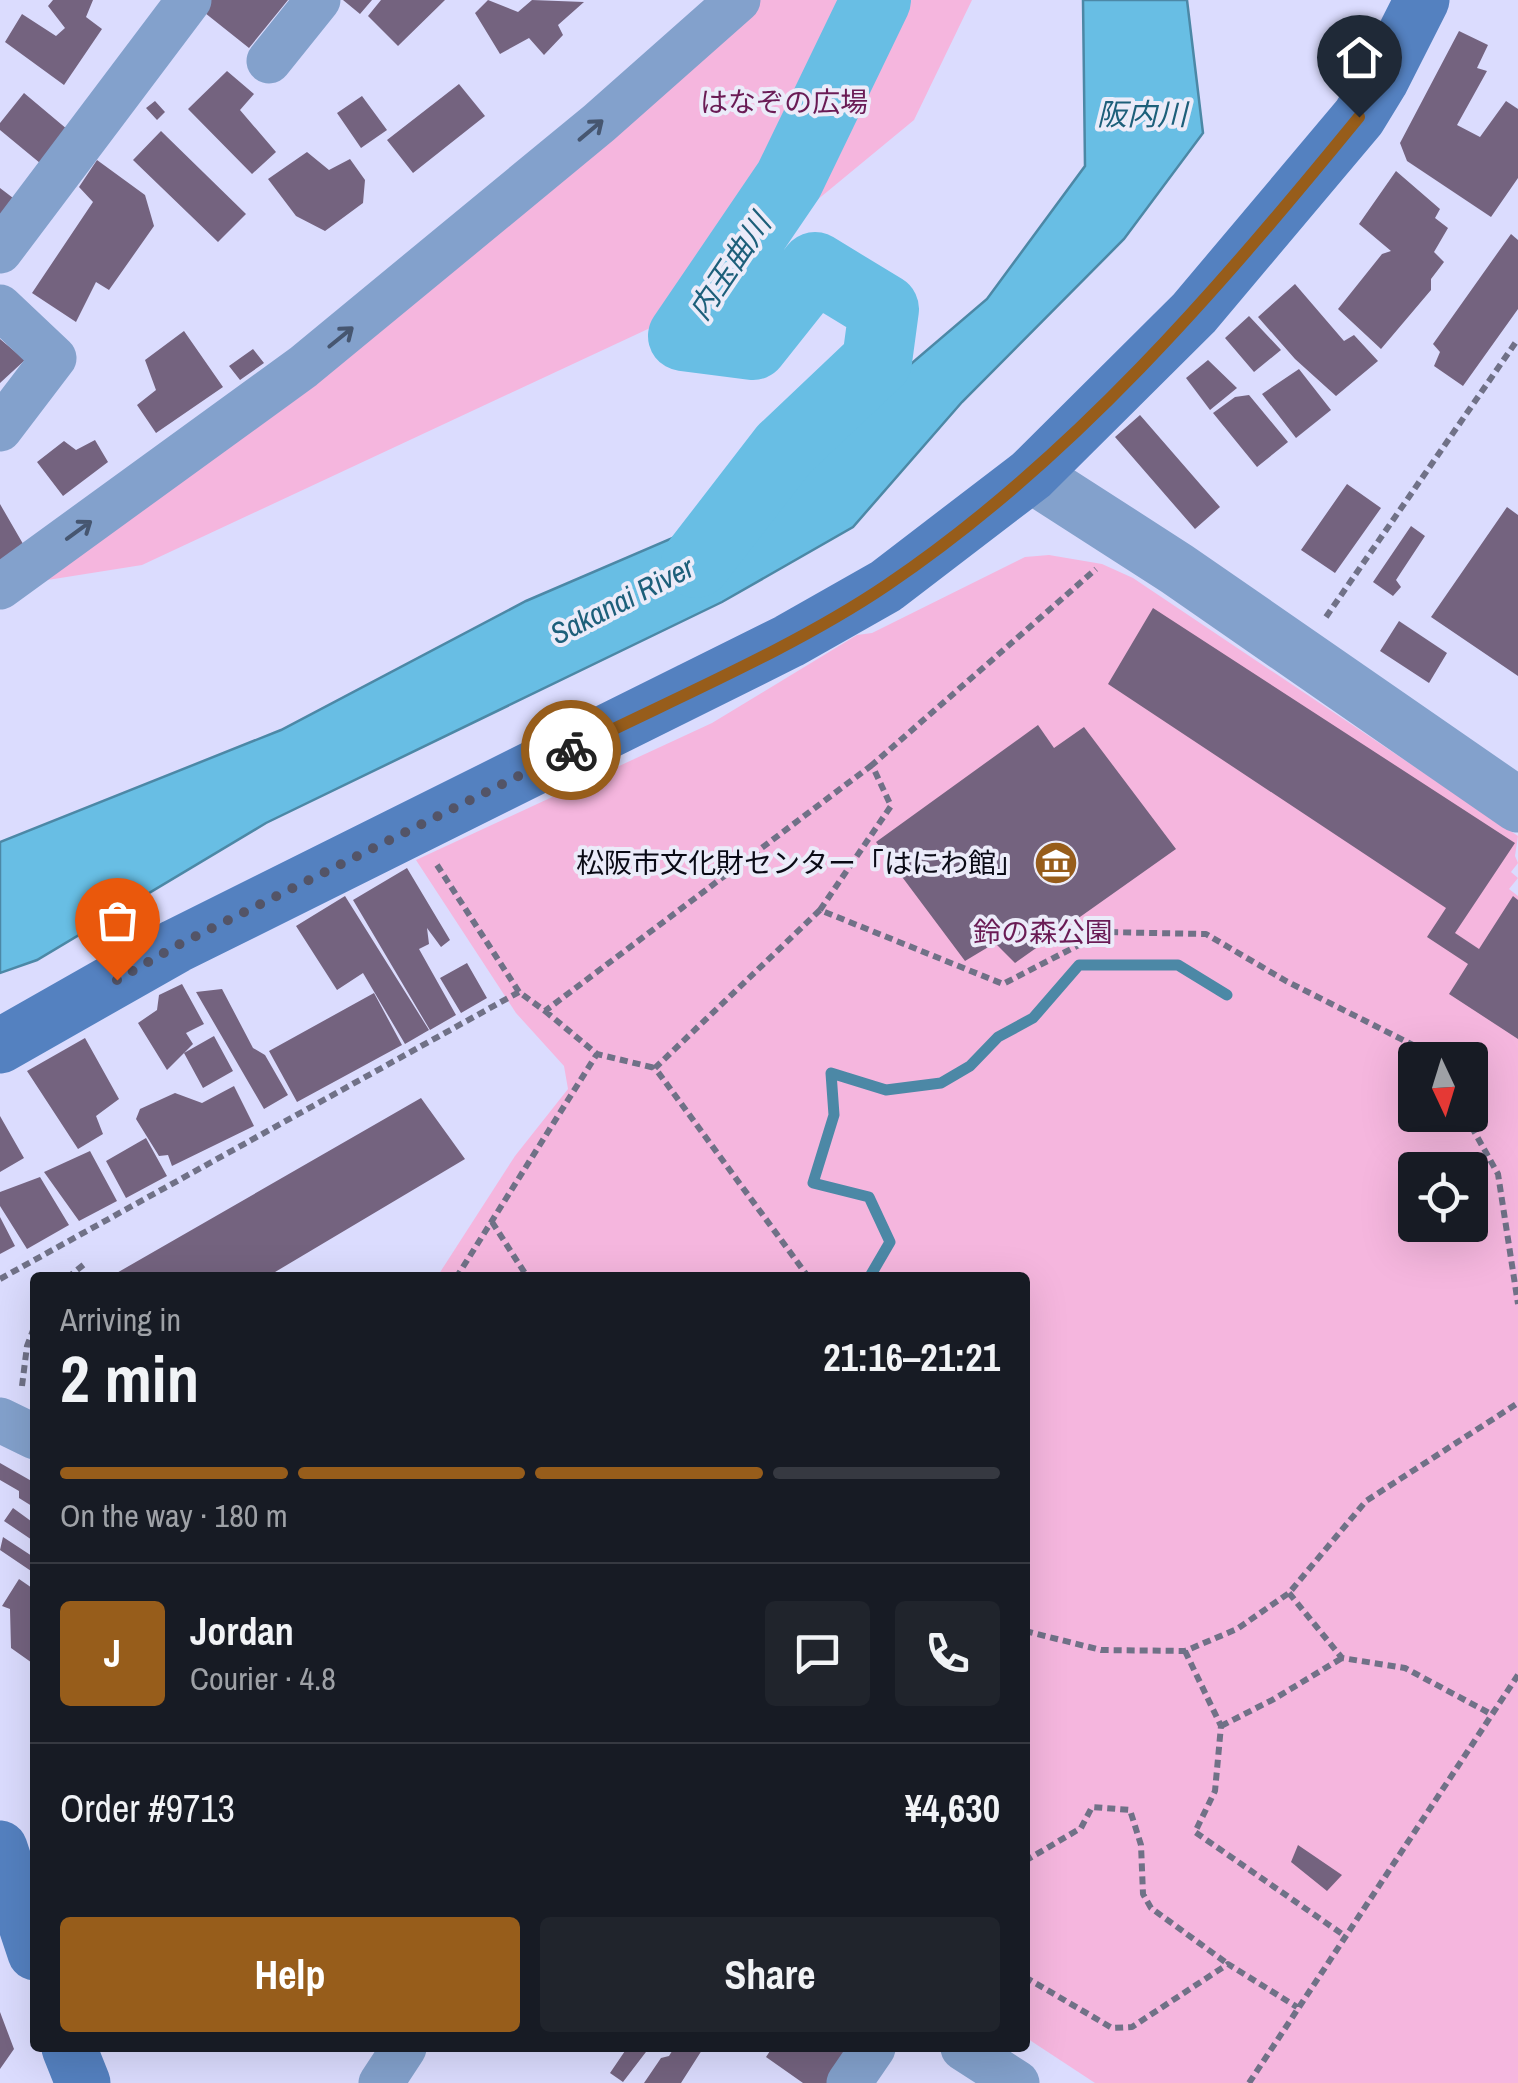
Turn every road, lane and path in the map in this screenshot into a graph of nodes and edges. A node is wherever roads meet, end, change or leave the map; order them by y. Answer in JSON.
{"nodes":[{"id":1,"x":318,"y":0,"type":"edge"},
{"id":2,"x":1422,"y":0,"type":"edge"},
{"id":3,"x":736,"y":1,"type":"edge"},
{"id":4,"x":172,"y":6,"type":"edge"},
{"id":5,"x":269,"y":61,"type":"dead end"},
{"id":6,"x":0,"y":252,"type":"edge"},
{"id":7,"x":0,"y":307,"type":"edge"},
{"id":8,"x":1518,"y":338,"type":"edge"},
{"id":9,"x":0,"y":428,"type":"edge"},
{"id":10,"x":1031,"y":475,"type":"junction"},
{"id":11,"x":1102,"y":564,"type":"dead end"},
{"id":12,"x":0,"y":587,"type":"edge"},
{"id":13,"x":1316,"y":631,"type":"dead end"},
{"id":14,"x":872,"y":765,"type":"junction"},
{"id":15,"x":1518,"y":805,"type":"edge"},
{"id":16,"x":430,"y":854,"type":"dead end"},
{"id":17,"x":820,"y":910,"type":"junction"},
{"id":18,"x":518,"y":992,"type":"junction"},
{"id":19,"x":545,"y":1010,"type":"junction"},
{"id":20,"x":1407,"y":1042,"type":"edge"},
{"id":21,"x":0,"y":1046,"type":"edge"},
{"id":22,"x":598,"y":1054,"type":"junction"},
{"id":23,"x":655,"y":1068,"type":"junction"},
{"id":24,"x":1475,"y":1132,"type":"edge"},
{"id":25,"x":492,"y":1222,"type":"junction"},
{"id":26,"x":88,"y":1262,"type":"dead end"},
{"id":27,"x":74,"y":1272,"type":"edge"},
{"id":28,"x":460,"y":1272,"type":"edge"},
{"id":29,"x":524,"y":1272,"type":"edge"},
{"id":30,"x":805,"y":1272,"type":"edge"},
{"id":31,"x":0,"y":1279,"type":"edge"},
{"id":32,"x":1518,"y":1304,"type":"edge"},
{"id":33,"x":30,"y":1340,"type":"edge"},
{"id":34,"x":1518,"y":1403,"type":"edge"},
{"id":35,"x":11,"y":1406,"type":"edge"},
{"id":36,"x":30,"y":1431,"type":"edge"},
{"id":37,"x":1289,"y":1594,"type":"junction"},
{"id":38,"x":1030,"y":1633,"type":"edge"},
{"id":39,"x":1185,"y":1650,"type":"junction"},
{"id":40,"x":1342,"y":1658,"type":"junction"},
{"id":41,"x":1518,"y":1675,"type":"edge"},
{"id":42,"x":1491,"y":1714,"type":"junction"},
{"id":43,"x":1222,"y":1726,"type":"junction"},
{"id":44,"x":0,"y":1848,"type":"edge"},
{"id":45,"x":1030,"y":1858,"type":"edge"},
{"id":46,"x":30,"y":1917,"type":"edge"},
{"id":47,"x":1346,"y":1936,"type":"junction"},
{"id":48,"x":1228,"y":1964,"type":"junction"},
{"id":49,"x":1030,"y":1981,"type":"edge"},
{"id":50,"x":1298,"y":2008,"type":"junction"},
{"id":51,"x":70,"y":2052,"type":"edge"},
{"id":52,"x":401,"y":2052,"type":"edge"},
{"id":53,"x":870,"y":2052,"type":"edge"},
{"id":54,"x":969,"y":2052,"type":"edge"},
{"id":55,"x":82,"y":2083,"type":"edge"},
{"id":56,"x":381,"y":2083,"type":"edge"},
{"id":57,"x":849,"y":2083,"type":"edge"},
{"id":58,"x":1017,"y":2083,"type":"edge"},
{"id":59,"x":1250,"y":2083,"type":"edge"}],
"edges":[{"from":1,"to":5,"type":"street"},
{"from":2,"to":10,"type":"main road"},
{"from":12,"to":3,"type":"street","one_way":true},
{"from":4,"to":6,"type":"street"},
{"from":7,"to":9,"type":"street"},
{"from":8,"to":13,"type":"path"},
{"from":10,"to":15,"type":"street"},
{"from":10,"to":21,"type":"main road"},
{"from":11,"to":14,"type":"path"},
{"from":14,"to":17,"type":"path"},
{"from":14,"to":19,"type":"path"},
{"from":16,"to":18,"type":"path"},
{"from":17,"to":20,"type":"path"},
{"from":17,"to":23,"type":"path"},
{"from":18,"to":19,"type":"path"},
{"from":18,"to":31,"type":"path"},
{"from":19,"to":22,"type":"path"},
{"from":22,"to":23,"type":"path"},
{"from":22,"to":25,"type":"path"},
{"from":23,"to":30,"type":"path"},
{"from":24,"to":32,"type":"path"},
{"from":25,"to":28,"type":"path"},
{"from":25,"to":29,"type":"path"},
{"from":26,"to":27,"type":"path"},
{"from":33,"to":35,"type":"path"},
{"from":34,"to":37,"type":"path"},
{"from":35,"to":36,"type":"street"},
{"from":37,"to":39,"type":"path"},
{"from":37,"to":40,"type":"path"},
{"from":38,"to":39,"type":"path"},
{"from":39,"to":43,"type":"path"},
{"from":40,"to":42,"type":"path"},
{"from":40,"to":43,"type":"path"},
{"from":41,"to":42,"type":"path"},
{"from":42,"to":47,"type":"path"},
{"from":43,"to":47,"type":"path"},
{"from":44,"to":46,"type":"main road"},
{"from":45,"to":48,"type":"path"},
{"from":47,"to":50,"type":"path"},
{"from":48,"to":49,"type":"path"},
{"from":48,"to":50,"type":"path"},
{"from":50,"to":59,"type":"path"},
{"from":51,"to":55,"type":"main road"},
{"from":52,"to":56,"type":"street"},
{"from":53,"to":57,"type":"street"},
{"from":54,"to":58,"type":"street"}]}
